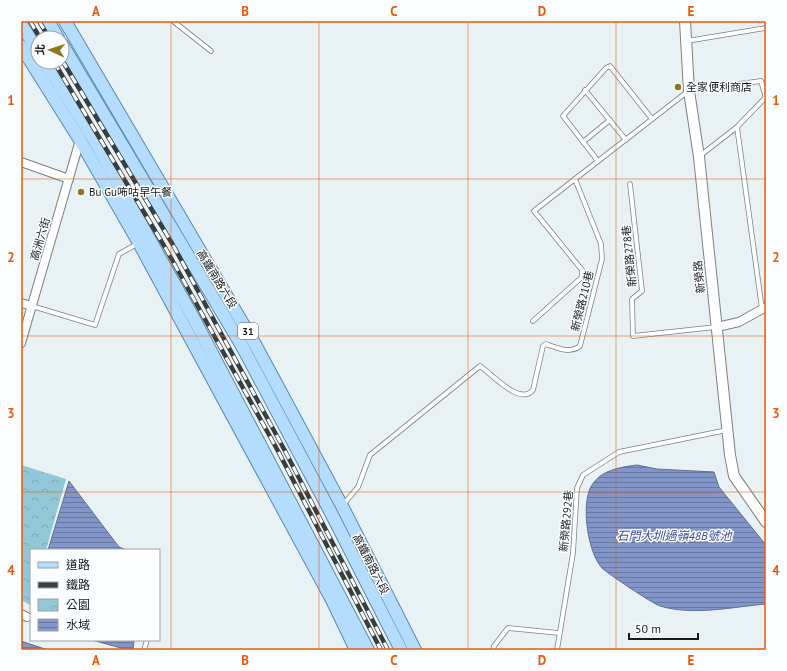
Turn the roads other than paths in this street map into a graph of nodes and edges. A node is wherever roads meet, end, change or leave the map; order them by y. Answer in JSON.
{"nodes":[{"id":1,"x":48,"y":21,"type":"edge"},
{"id":2,"x":64,"y":21,"type":"edge"},
{"id":3,"x":173,"y":21,"type":"edge"},
{"id":4,"x":685,"y":21,"type":"edge"},
{"id":5,"x":21,"y":24,"type":"edge"},
{"id":6,"x":766,"y":28,"type":"edge"},
{"id":7,"x":53,"y":30,"type":"edge"},
{"id":8,"x":30,"y":38,"type":"edge"},
{"id":9,"x":687,"y":41,"type":"junction"},
{"id":10,"x":21,"y":46,"type":"edge"},
{"id":11,"x":212,"y":51,"type":"dead end"},
{"id":12,"x":70,"y":57,"type":"edge"},
{"id":13,"x":50,"y":70,"type":"edge"},
{"id":14,"x":724,"y":86,"type":"dead end"},
{"id":15,"x":585,"y":90,"type":"junction"},
{"id":16,"x":689,"y":91,"type":"junction"},
{"id":17,"x":766,"y":98,"type":"edge"},
{"id":18,"x":652,"y":119,"type":"junction"},
{"id":19,"x":610,"y":120,"type":"junction"},
{"id":20,"x":737,"y":127,"type":"junction"},
{"id":21,"x":80,"y":140,"type":"junction"},
{"id":22,"x":626,"y":140,"type":"junction"},
{"id":23,"x":583,"y":142,"type":"junction"},
{"id":24,"x":699,"y":157,"type":"junction"},
{"id":25,"x":21,"y":162,"type":"edge"},
{"id":26,"x":598,"y":162,"type":"junction"},
{"id":27,"x":69,"y":179,"type":"junction"},
{"id":28,"x":575,"y":179,"type":"junction"},
{"id":29,"x":630,"y":184,"type":"dead end"},
{"id":30,"x":139,"y":243,"type":"junction"},
{"id":31,"x":21,"y":303,"type":"edge"},
{"id":32,"x":32,"y":306,"type":"junction"},
{"id":33,"x":764,"y":309,"type":"edge"},
{"id":34,"x":533,"y":321,"type":"dead end"},
{"id":35,"x":717,"y":327,"type":"junction"},
{"id":36,"x":21,"y":344,"type":"edge"},
{"id":37,"x":242,"y":346,"type":"junction"},
{"id":38,"x":209,"y":373,"type":"junction"},
{"id":39,"x":275,"y":379,"type":"junction"},
{"id":40,"x":246,"y":416,"type":"junction"},
{"id":41,"x":727,"y":430,"type":"junction"},
{"id":42,"x":342,"y":506,"type":"junction"},
{"id":43,"x":766,"y":522,"type":"edge"},
{"id":44,"x":559,"y":633,"type":"junction"},
{"id":45,"x":356,"y":650,"type":"edge"},
{"id":46,"x":368,"y":650,"type":"edge"},
{"id":47,"x":401,"y":650,"type":"edge"},
{"id":48,"x":415,"y":650,"type":"edge"},
{"id":49,"x":493,"y":650,"type":"edge"},
{"id":50,"x":557,"y":650,"type":"edge"}],
"edges":[{"from":1,"to":7,"type":"main road"},
{"from":2,"to":39,"type":"main road","name":"高鐵南路六段","number":"31"},
{"from":3,"to":11,"type":"lane"},
{"from":4,"to":9,"type":"street","name":"新榮路"},
{"from":5,"to":8,"type":"main road"},
{"from":6,"to":9,"type":"lane"},
{"from":9,"to":16,"type":"street","name":"新榮路"},
{"from":10,"to":21,"type":"main road"},
{"from":12,"to":37,"type":"main road","name":"高鐵南路六段","number":"31"},
{"from":13,"to":40,"type":"main road"},
{"from":14,"to":17,"type":"lane"},
{"from":15,"to":18,"type":"lane"},
{"from":15,"to":19,"type":"lane"},
{"from":15,"to":23,"type":"lane"},
{"from":16,"to":18,"type":"lane"},
{"from":16,"to":24,"type":"street","name":"新榮路"},
{"from":17,"to":20,"type":"lane"},
{"from":18,"to":22,"type":"lane"},
{"from":19,"to":22,"type":"lane"},
{"from":19,"to":23,"type":"lane"},
{"from":20,"to":24,"type":"lane"},
{"from":20,"to":33,"type":"lane"},
{"from":21,"to":27,"type":"street","name":"高洲六街"},
{"from":21,"to":30,"type":"main road"},
{"from":22,"to":26,"type":"lane"},
{"from":23,"to":26,"type":"lane"},
{"from":24,"to":35,"type":"street","name":"新榮路"},
{"from":25,"to":27,"type":"street"},
{"from":26,"to":28,"type":"lane"},
{"from":27,"to":32,"type":"street","name":"高洲六街"},
{"from":28,"to":34,"type":"lane"},
{"from":28,"to":42,"type":"lane","name":"新榮路210巷"},
{"from":29,"to":35,"type":"lane","name":"新榮路278巷"},
{"from":30,"to":32,"type":"lane"},
{"from":30,"to":38,"type":"main road"},
{"from":31,"to":32,"type":"street"},
{"from":32,"to":36,"type":"street","name":"高洲六街"},
{"from":33,"to":35,"type":"street"},
{"from":35,"to":41,"type":"street","name":"新榮路"},
{"from":37,"to":39,"type":"main road"},
{"from":37,"to":47,"type":"main road","name":"高鐵南路六段","number":"31"},
{"from":38,"to":40,"type":"main road"},
{"from":38,"to":45,"type":"main road"},
{"from":39,"to":42,"type":"main road","name":"高鐵南路六段","number":"31"},
{"from":40,"to":46,"type":"main road"},
{"from":41,"to":43,"type":"street","name":"新榮路"},
{"from":41,"to":44,"type":"lane","name":"新榮路292巷"},
{"from":42,"to":48,"type":"main road","name":"高鐵南路六段","number":"31"},
{"from":44,"to":49,"type":"lane"},
{"from":44,"to":50,"type":"lane","name":"新榮路292巷"}]}
